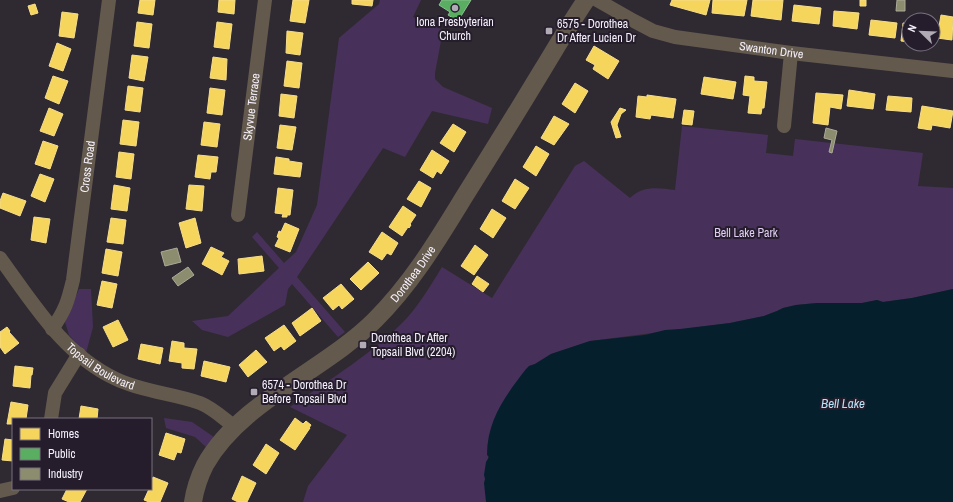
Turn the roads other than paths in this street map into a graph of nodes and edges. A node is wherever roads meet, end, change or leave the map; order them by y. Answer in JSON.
{"nodes":[{"id":1,"x":109,"y":0,"type":"edge"},
{"id":2,"x":265,"y":0,"type":"edge"},
{"id":3,"x":586,"y":0,"type":"edge"},
{"id":4,"x":597,"y":0,"type":"edge"},
{"id":5,"x":792,"y":53,"type":"junction"},
{"id":6,"x":953,"y":71,"type":"edge"},
{"id":7,"x":784,"y":126,"type":"dead end"},
{"id":8,"x":238,"y":214,"type":"dead end"},
{"id":9,"x":0,"y":258,"type":"edge"},
{"id":10,"x":52,"y":329,"type":"junction"},
{"id":11,"x":78,"y":354,"type":"junction"},
{"id":12,"x":51,"y":418,"type":"edge"},
{"id":13,"x":235,"y":427,"type":"junction"},
{"id":14,"x":12,"y":488,"type":"edge"},
{"id":15,"x":0,"y":491,"type":"edge"},
{"id":16,"x":193,"y":502,"type":"edge"}],
"edges":[{"from":1,"to":10,"type":"street","name":"Cross Road"},
{"from":2,"to":8,"type":"street","name":"Skyvue Terrace"},
{"from":3,"to":13,"type":"street","name":"Dorothea Drive"},
{"from":4,"to":5,"type":"street","name":"Swanton Drive"},
{"from":5,"to":6,"type":"street","name":"Swanton Drive"},
{"from":5,"to":7,"type":"street"},
{"from":9,"to":10,"type":"street","name":"Topsail Boulevard"},
{"from":10,"to":11,"type":"street","name":"Topsail Boulevard"},
{"from":11,"to":12,"type":"street"},
{"from":11,"to":13,"type":"street","name":"Topsail Boulevard"},
{"from":13,"to":16,"type":"street","name":"Dorothea Drive"},
{"from":14,"to":15,"type":"street"}]}
